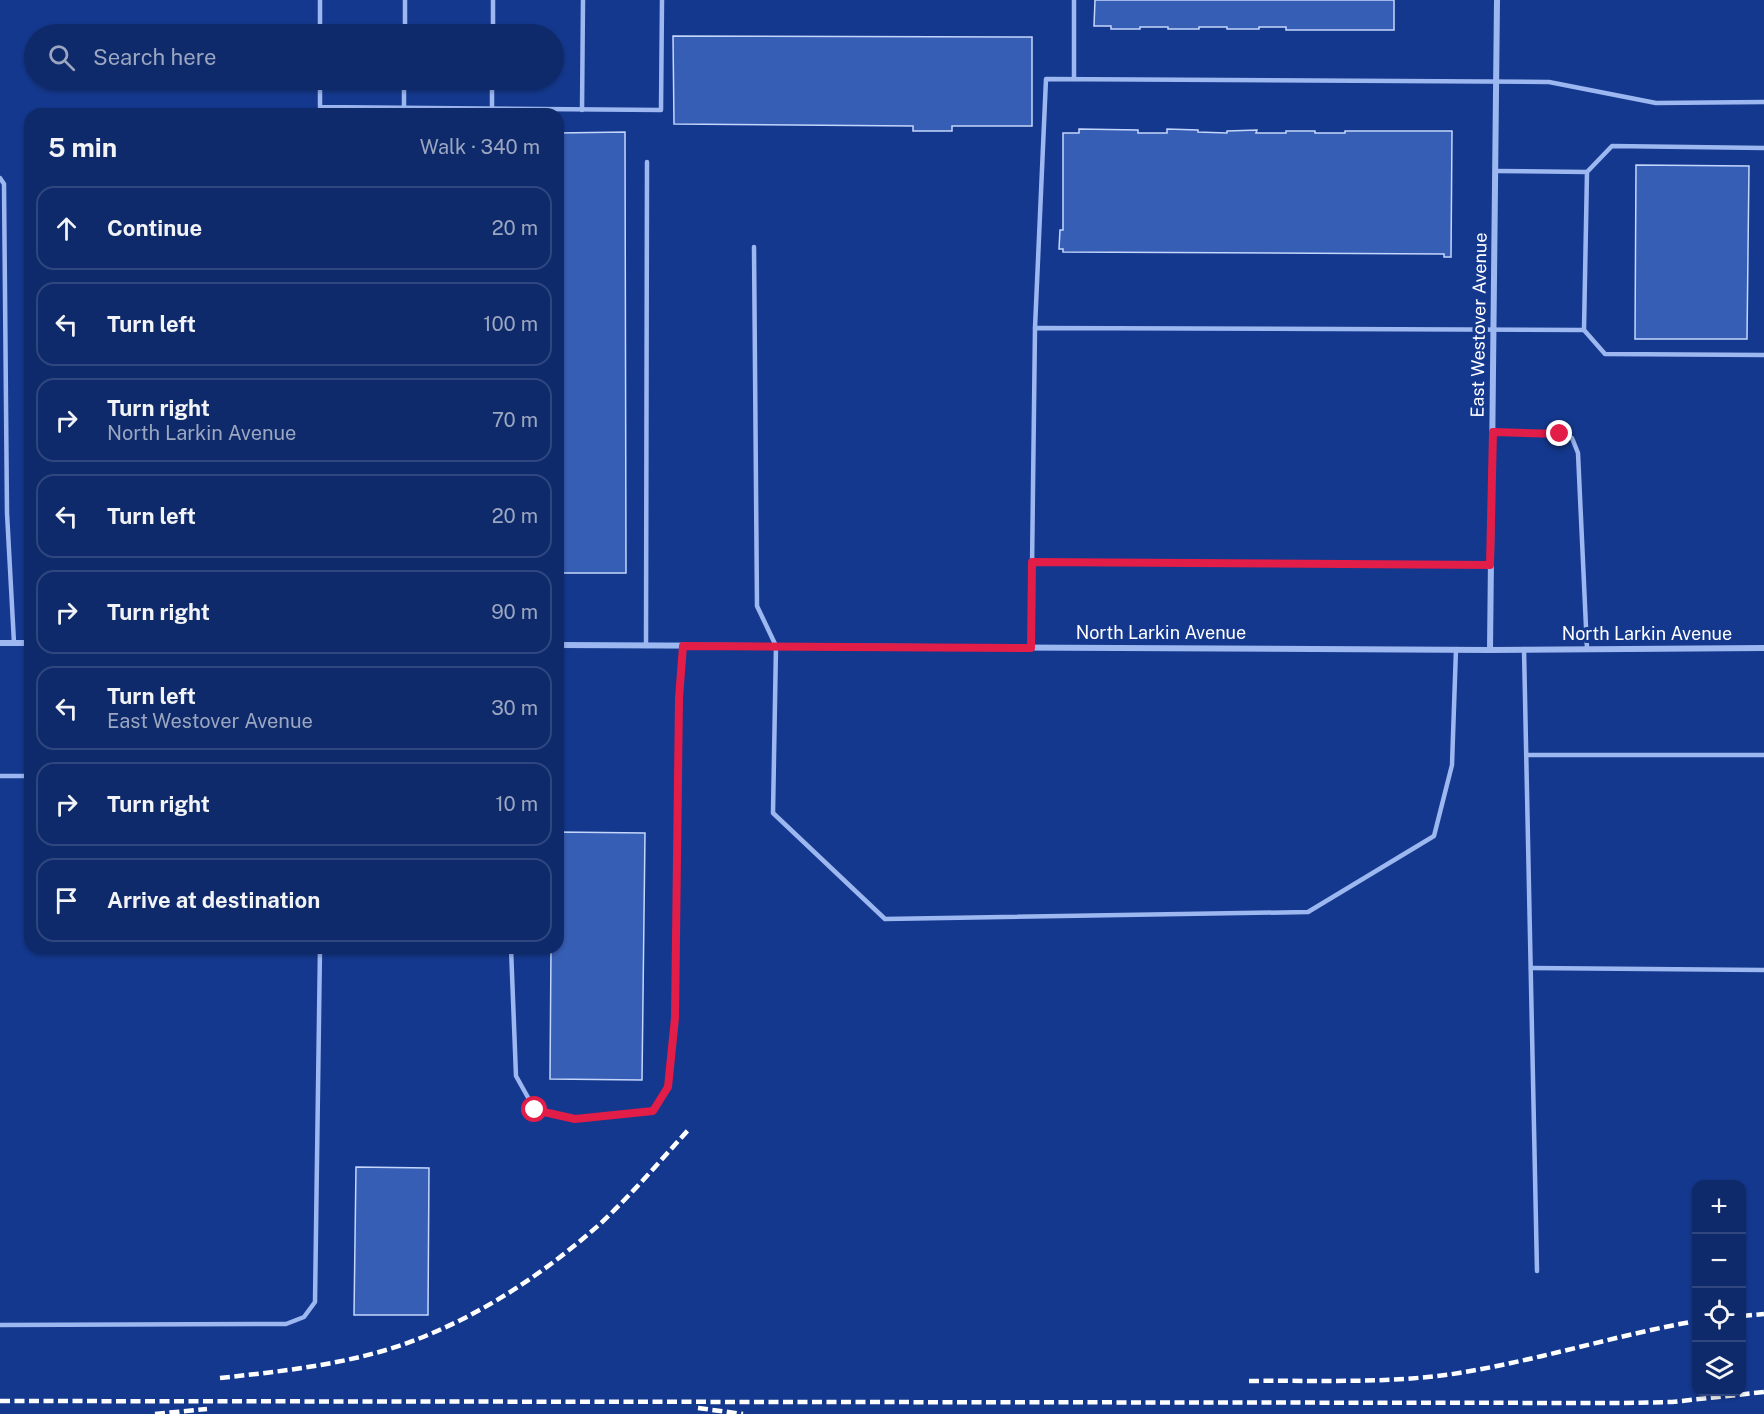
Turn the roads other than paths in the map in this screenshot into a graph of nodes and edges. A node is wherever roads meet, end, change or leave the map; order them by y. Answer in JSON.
{"nodes":[{"id":1,"x":320,"y":0,"type":"edge"},
{"id":2,"x":405,"y":0,"type":"edge"},
{"id":3,"x":493,"y":0,"type":"edge"},
{"id":4,"x":583,"y":0,"type":"edge"},
{"id":5,"x":662,"y":0,"type":"edge"},
{"id":6,"x":1074,"y":0,"type":"edge"},
{"id":7,"x":1497,"y":0,"type":"edge"},
{"id":8,"x":320,"y":24,"type":"edge"},
{"id":9,"x":405,"y":24,"type":"edge"},
{"id":10,"x":493,"y":24,"type":"edge"},
{"id":11,"x":1074,"y":79,"type":"junction"},
{"id":12,"x":1497,"y":81,"type":"junction"},
{"id":13,"x":320,"y":90,"type":"edge"},
{"id":14,"x":404,"y":90,"type":"edge"},
{"id":15,"x":492,"y":90,"type":"edge"},
{"id":16,"x":1764,"y":102,"type":"edge"},
{"id":17,"x":404,"y":108,"type":"joint"},
{"id":18,"x":492,"y":108,"type":"edge"},
{"id":19,"x":564,"y":110,"type":"edge"},
{"id":20,"x":582,"y":110,"type":"junction"},
{"id":21,"x":1764,"y":148,"type":"edge"},
{"id":22,"x":647,"y":162,"type":"dead end"},
{"id":23,"x":1496,"y":171,"type":"junction"},
{"id":24,"x":1587,"y":172,"type":"junction"},
{"id":25,"x":0,"y":178,"type":"edge"},
{"id":26,"x":754,"y":247,"type":"dead end"},
{"id":27,"x":1035,"y":328,"type":"junction"},
{"id":28,"x":1494,"y":329,"type":"junction"},
{"id":29,"x":1584,"y":330,"type":"junction"},
{"id":30,"x":1764,"y":355,"type":"edge"},
{"id":31,"x":1493,"y":432,"type":"junction"},
{"id":32,"x":1032,"y":562,"type":"junction"},
{"id":33,"x":1490,"y":565,"type":"junction"},
{"id":34,"x":0,"y":643,"type":"edge"},
{"id":35,"x":14,"y":643,"type":"junction"},
{"id":36,"x":24,"y":643,"type":"edge"},
{"id":37,"x":564,"y":645,"type":"edge"},
{"id":38,"x":646,"y":646,"type":"junction"},
{"id":39,"x":683,"y":646,"type":"junction"},
{"id":40,"x":776,"y":646,"type":"junction"},
{"id":41,"x":1031,"y":648,"type":"junction"},
{"id":42,"x":1764,"y":648,"type":"edge"},
{"id":43,"x":1456,"y":649,"type":"junction"},
{"id":44,"x":1524,"y":649,"type":"junction"},
{"id":45,"x":1587,"y":649,"type":"junction"},
{"id":46,"x":1490,"y":650,"type":"junction"},
{"id":47,"x":1527,"y":755,"type":"junction"},
{"id":48,"x":1764,"y":755,"type":"edge"},
{"id":49,"x":0,"y":776,"type":"edge"},
{"id":50,"x":24,"y":776,"type":"edge"},
{"id":51,"x":320,"y":954,"type":"edge"},
{"id":52,"x":511,"y":954,"type":"edge"},
{"id":53,"x":1531,"y":968,"type":"junction"},
{"id":54,"x":1764,"y":970,"type":"edge"},
{"id":55,"x":1537,"y":1271,"type":"dead end"},
{"id":56,"x":0,"y":1324,"type":"edge"}],
"edges":[{"from":1,"to":8,"type":"lane"},
{"from":2,"to":9,"type":"lane"},
{"from":3,"to":10,"type":"lane"},
{"from":4,"to":20,"type":"lane"},
{"from":5,"to":20,"type":"lane"},
{"from":6,"to":11,"type":"lane"},
{"from":7,"to":12,"type":"street","name":"East Westover Avenue"},
{"from":11,"to":12,"type":"lane"},
{"from":11,"to":27,"type":"lane"},
{"from":12,"to":16,"type":"lane"},
{"from":12,"to":23,"type":"street","name":"East Westover Avenue"},
{"from":13,"to":17,"type":"lane"},
{"from":14,"to":17,"type":"lane"},
{"from":15,"to":18,"type":"lane"},
{"from":19,"to":20,"type":"lane"},
{"from":21,"to":24,"type":"lane"},
{"from":22,"to":38,"type":"lane"},
{"from":23,"to":24,"type":"lane"},
{"from":23,"to":28,"type":"street","name":"East Westover Avenue"},
{"from":24,"to":29,"type":"lane"},
{"from":25,"to":35,"type":"lane"},
{"from":26,"to":40,"type":"lane"},
{"from":27,"to":28,"type":"lane"},
{"from":27,"to":32,"type":"lane"},
{"from":28,"to":29,"type":"lane"},
{"from":28,"to":31,"type":"street","name":"East Westover Avenue"},
{"from":29,"to":30,"type":"lane"},
{"from":31,"to":33,"type":"street","name":"East Westover Avenue"},
{"from":31,"to":45,"type":"lane"},
{"from":32,"to":33,"type":"lane"},
{"from":32,"to":41,"type":"lane"},
{"from":33,"to":46,"type":"street","name":"East Westover Avenue"},
{"from":34,"to":35,"type":"street"},
{"from":35,"to":36,"type":"street"},
{"from":37,"to":38,"type":"street","name":"North Larkin Avenue"},
{"from":38,"to":39,"type":"street","name":"North Larkin Avenue"},
{"from":39,"to":40,"type":"street","name":"North Larkin Avenue"},
{"from":39,"to":52,"type":"lane"},
{"from":40,"to":41,"type":"street","name":"North Larkin Avenue"},
{"from":40,"to":43,"type":"lane"},
{"from":41,"to":43,"type":"street","name":"North Larkin Avenue"},
{"from":42,"to":45,"type":"street","name":"North Larkin Avenue"},
{"from":43,"to":46,"type":"street","name":"North Larkin Avenue"},
{"from":44,"to":45,"type":"street","name":"North Larkin Avenue"},
{"from":44,"to":46,"type":"street","name":"North Larkin Avenue"},
{"from":44,"to":47,"type":"lane"},
{"from":47,"to":48,"type":"lane"},
{"from":47,"to":53,"type":"lane"},
{"from":49,"to":50,"type":"lane"},
{"from":51,"to":56,"type":"lane"},
{"from":53,"to":54,"type":"lane"},
{"from":53,"to":55,"type":"lane"}]}
